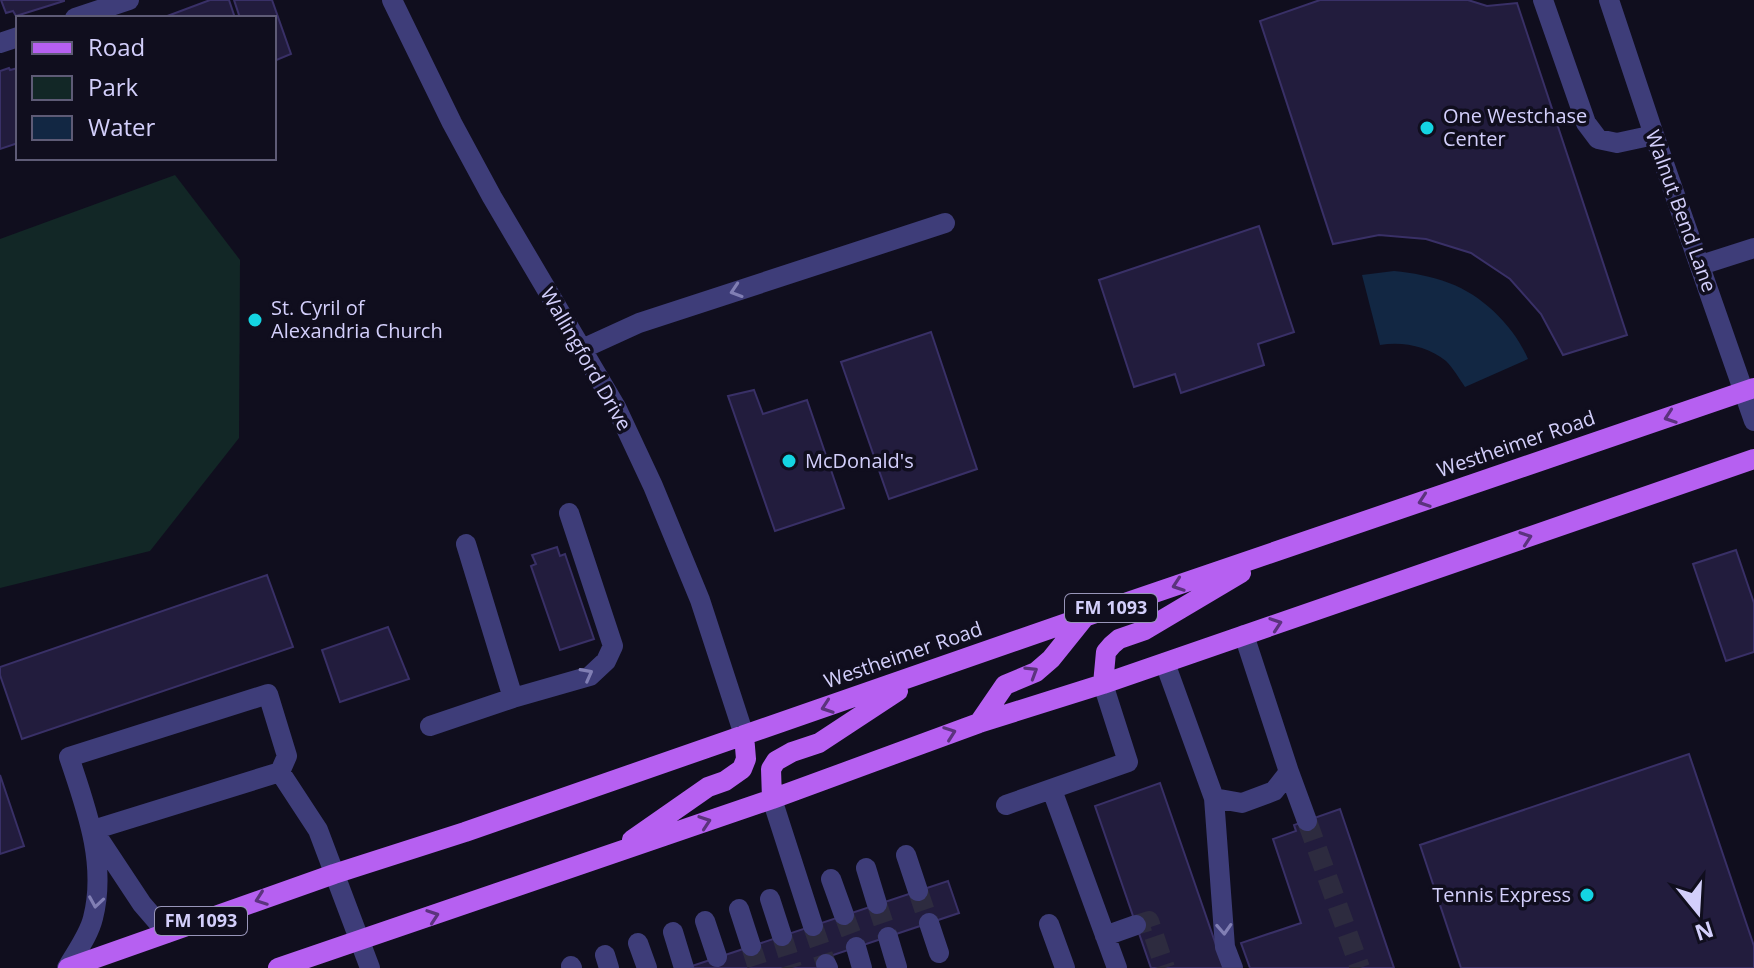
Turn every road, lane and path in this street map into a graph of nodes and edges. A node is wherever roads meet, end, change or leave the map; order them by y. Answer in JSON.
{"nodes":[{"id":1,"x":129,"y":0,"type":"edge"},
{"id":2,"x":392,"y":0,"type":"edge"},
{"id":3,"x":1543,"y":0,"type":"edge"},
{"id":4,"x":1609,"y":0,"type":"edge"},
{"id":5,"x":81,"y":16,"type":"edge"},
{"id":6,"x":1654,"y":135,"type":"junction"},
{"id":7,"x":945,"y":223,"type":"dead end"},
{"id":8,"x":1754,"y":248,"type":"edge"},
{"id":9,"x":1701,"y":265,"type":"junction"},
{"id":10,"x":582,"y":349,"type":"junction"},
{"id":11,"x":1749,"y":390,"type":"edge"},
{"id":12,"x":1754,"y":421,"type":"edge"},
{"id":13,"x":1754,"y":459,"type":"edge"},
{"id":14,"x":569,"y":513,"type":"dead end"},
{"id":15,"x":466,"y":544,"type":"dead end"},
{"id":16,"x":1275,"y":552,"type":"junction"},
{"id":17,"x":1084,"y":617,"type":"junction"},
{"id":18,"x":1244,"y":635,"type":"junction"},
{"id":19,"x":1165,"y":663,"type":"junction"},
{"id":20,"x":925,"y":673,"type":"junction"},
{"id":21,"x":1103,"y":684,"type":"junction"},
{"id":22,"x":513,"y":698,"type":"junction"},
{"id":23,"x":979,"y":723,"type":"junction"},
{"id":24,"x":430,"y":726,"type":"dead end"},
{"id":25,"x":744,"y":735,"type":"junction"},
{"id":26,"x":280,"y":772,"type":"junction"},
{"id":27,"x":1289,"y":772,"type":"junction"},
{"id":28,"x":1052,"y":790,"type":"junction"},
{"id":29,"x":1214,"y":798,"type":"junction"},
{"id":30,"x":772,"y":799,"type":"junction"},
{"id":31,"x":1006,"y":805,"type":"dead end"},
{"id":32,"x":1307,"y":821,"type":"tunnel mouth"},
{"id":33,"x":93,"y":830,"type":"junction"},
{"id":34,"x":612,"y":854,"type":"junction"},
{"id":35,"x":906,"y":855,"type":"dead end"},
{"id":36,"x":866,"y":868,"type":"dead end"},
{"id":37,"x":334,"y":874,"type":"junction"},
{"id":38,"x":831,"y":879,"type":"dead end"},
{"id":39,"x":918,"y":891,"type":"tunnel mouth"},
{"id":40,"x":770,"y":899,"type":"dead end"},
{"id":41,"x":877,"y":904,"type":"tunnel mouth"},
{"id":42,"x":739,"y":909,"type":"dead end"},
{"id":43,"x":844,"y":915,"type":"tunnel mouth"},
{"id":44,"x":705,"y":921,"type":"dead end"},
{"id":45,"x":929,"y":923,"type":"tunnel mouth"},
{"id":46,"x":1049,"y":924,"type":"dead end"},
{"id":47,"x":1136,"y":925,"type":"dead end"},
{"id":48,"x":813,"y":926,"type":"tunnel mouth"},
{"id":49,"x":673,"y":932,"type":"dead end"},
{"id":50,"x":167,"y":933,"type":"junction"},
{"id":51,"x":782,"y":936,"type":"tunnel mouth"},
{"id":52,"x":1105,"y":936,"type":"junction"},
{"id":53,"x":888,"y":937,"type":"tunnel mouth"},
{"id":54,"x":359,"y":941,"type":"junction"},
{"id":55,"x":638,"y":943,"type":"dead end"},
{"id":56,"x":751,"y":946,"type":"tunnel mouth"},
{"id":57,"x":856,"y":947,"type":"tunnel mouth"},
{"id":58,"x":939,"y":953,"type":"dead end"},
{"id":59,"x":108,"y":954,"type":"junction"},
{"id":60,"x":717,"y":957,"type":"dead end"},
{"id":61,"x":897,"y":967,"type":"edge"},
{"id":62,"x":68,"y":968,"type":"edge"},
{"id":63,"x":85,"y":968,"type":"edge"},
{"id":64,"x":278,"y":968,"type":"edge"},
{"id":65,"x":370,"y":968,"type":"edge"},
{"id":66,"x":647,"y":968,"type":"edge"},
{"id":67,"x":684,"y":968,"type":"edge"},
{"id":68,"x":862,"y":968,"type":"edge"},
{"id":69,"x":1065,"y":968,"type":"edge"},
{"id":70,"x":1117,"y":968,"type":"edge"},
{"id":71,"x":1233,"y":968,"type":"edge"}],
"edges":[{"from":1,"to":5,"type":"street"},
{"from":2,"to":10,"type":"street","name":"Wallingford Drive"},
{"from":3,"to":6,"type":"street"},
{"from":4,"to":6,"type":"street","name":"Walnut Bend Lane"},
{"from":6,"to":9,"type":"street","name":"Walnut Bend Lane"},
{"from":7,"to":10,"type":"street","one_way":true},
{"from":8,"to":9,"type":"street"},
{"from":9,"to":11,"type":"street","name":"Walnut Bend Lane"},
{"from":10,"to":25,"type":"street","name":"Wallingford Drive"},
{"from":11,"to":12,"type":"street","name":"Walnut Bend Lane"},
{"from":11,"to":16,"type":"main road","name":"Westheimer Road","number":"FM 1093","one_way":true},
{"from":18,"to":13,"type":"main road","one_way":true},
{"from":22,"to":14,"type":"street","one_way":true},
{"from":15,"to":22,"type":"street"},
{"from":16,"to":17,"type":"main road","name":"Westheimer Road","number":"FM 1093","one_way":true},
{"from":16,"to":21,"type":"main road"},
{"from":17,"to":20,"type":"main road","name":"Westheimer Road","number":"FM 1093"},
{"from":23,"to":17,"type":"main road","one_way":true},
{"from":18,"to":19,"type":"main road"},
{"from":18,"to":27,"type":"street"},
{"from":19,"to":21,"type":"main road"},
{"from":19,"to":29,"type":"street"},
{"from":20,"to":25,"type":"main road","name":"Westheimer Road","number":"FM 1093","one_way":true},
{"from":20,"to":30,"type":"main road"},
{"from":21,"to":23,"type":"main road"},
{"from":21,"to":28,"type":"street"},
{"from":22,"to":24,"type":"street"},
{"from":30,"to":23,"type":"main road","one_way":true},
{"from":25,"to":34,"type":"main road"},
{"from":25,"to":37,"type":"main road","name":"Westheimer Road","number":"FM 1093"},
{"from":26,"to":33,"type":"street"},
{"from":26,"to":33,"type":"street"},
{"from":26,"to":37,"type":"street"},
{"from":27,"to":29,"type":"street"},
{"from":27,"to":32,"type":"street"},
{"from":28,"to":31,"type":"street"},
{"from":28,"to":52,"type":"street"},
{"from":29,"to":71,"type":"street","one_way":true},
{"from":34,"to":30,"type":"main road","one_way":true},
{"from":30,"to":48,"type":"street"},
{"from":33,"to":50,"type":"street"},
{"from":33,"to":62,"type":"street","one_way":true},
{"from":54,"to":34,"type":"main road","one_way":true},
{"from":35,"to":39,"type":"street"},
{"from":36,"to":41,"type":"street"},
{"from":37,"to":50,"type":"main road","name":"Westheimer Road","number":"FM 1093","one_way":true},
{"from":37,"to":54,"type":"street"},
{"from":38,"to":43,"type":"street"},
{"from":40,"to":51,"type":"street"},
{"from":42,"to":56,"type":"street"},
{"from":44,"to":60,"type":"street"},
{"from":45,"to":58,"type":"street"},
{"from":46,"to":69,"type":"street"},
{"from":47,"to":52,"type":"street"},
{"from":49,"to":67,"type":"street"},
{"from":50,"to":59,"type":"main road","name":"Westheimer Road","number":"FM 1093"},
{"from":52,"to":70,"type":"street"},
{"from":53,"to":61,"type":"street"},
{"from":54,"to":64,"type":"main road"},
{"from":54,"to":65,"type":"street"},
{"from":55,"to":66,"type":"street"},
{"from":57,"to":68,"type":"street"},
{"from":59,"to":62,"type":"main road","name":"Westheimer Road","number":"FM 1093"},
{"from":59,"to":63,"type":"main road"}]}
